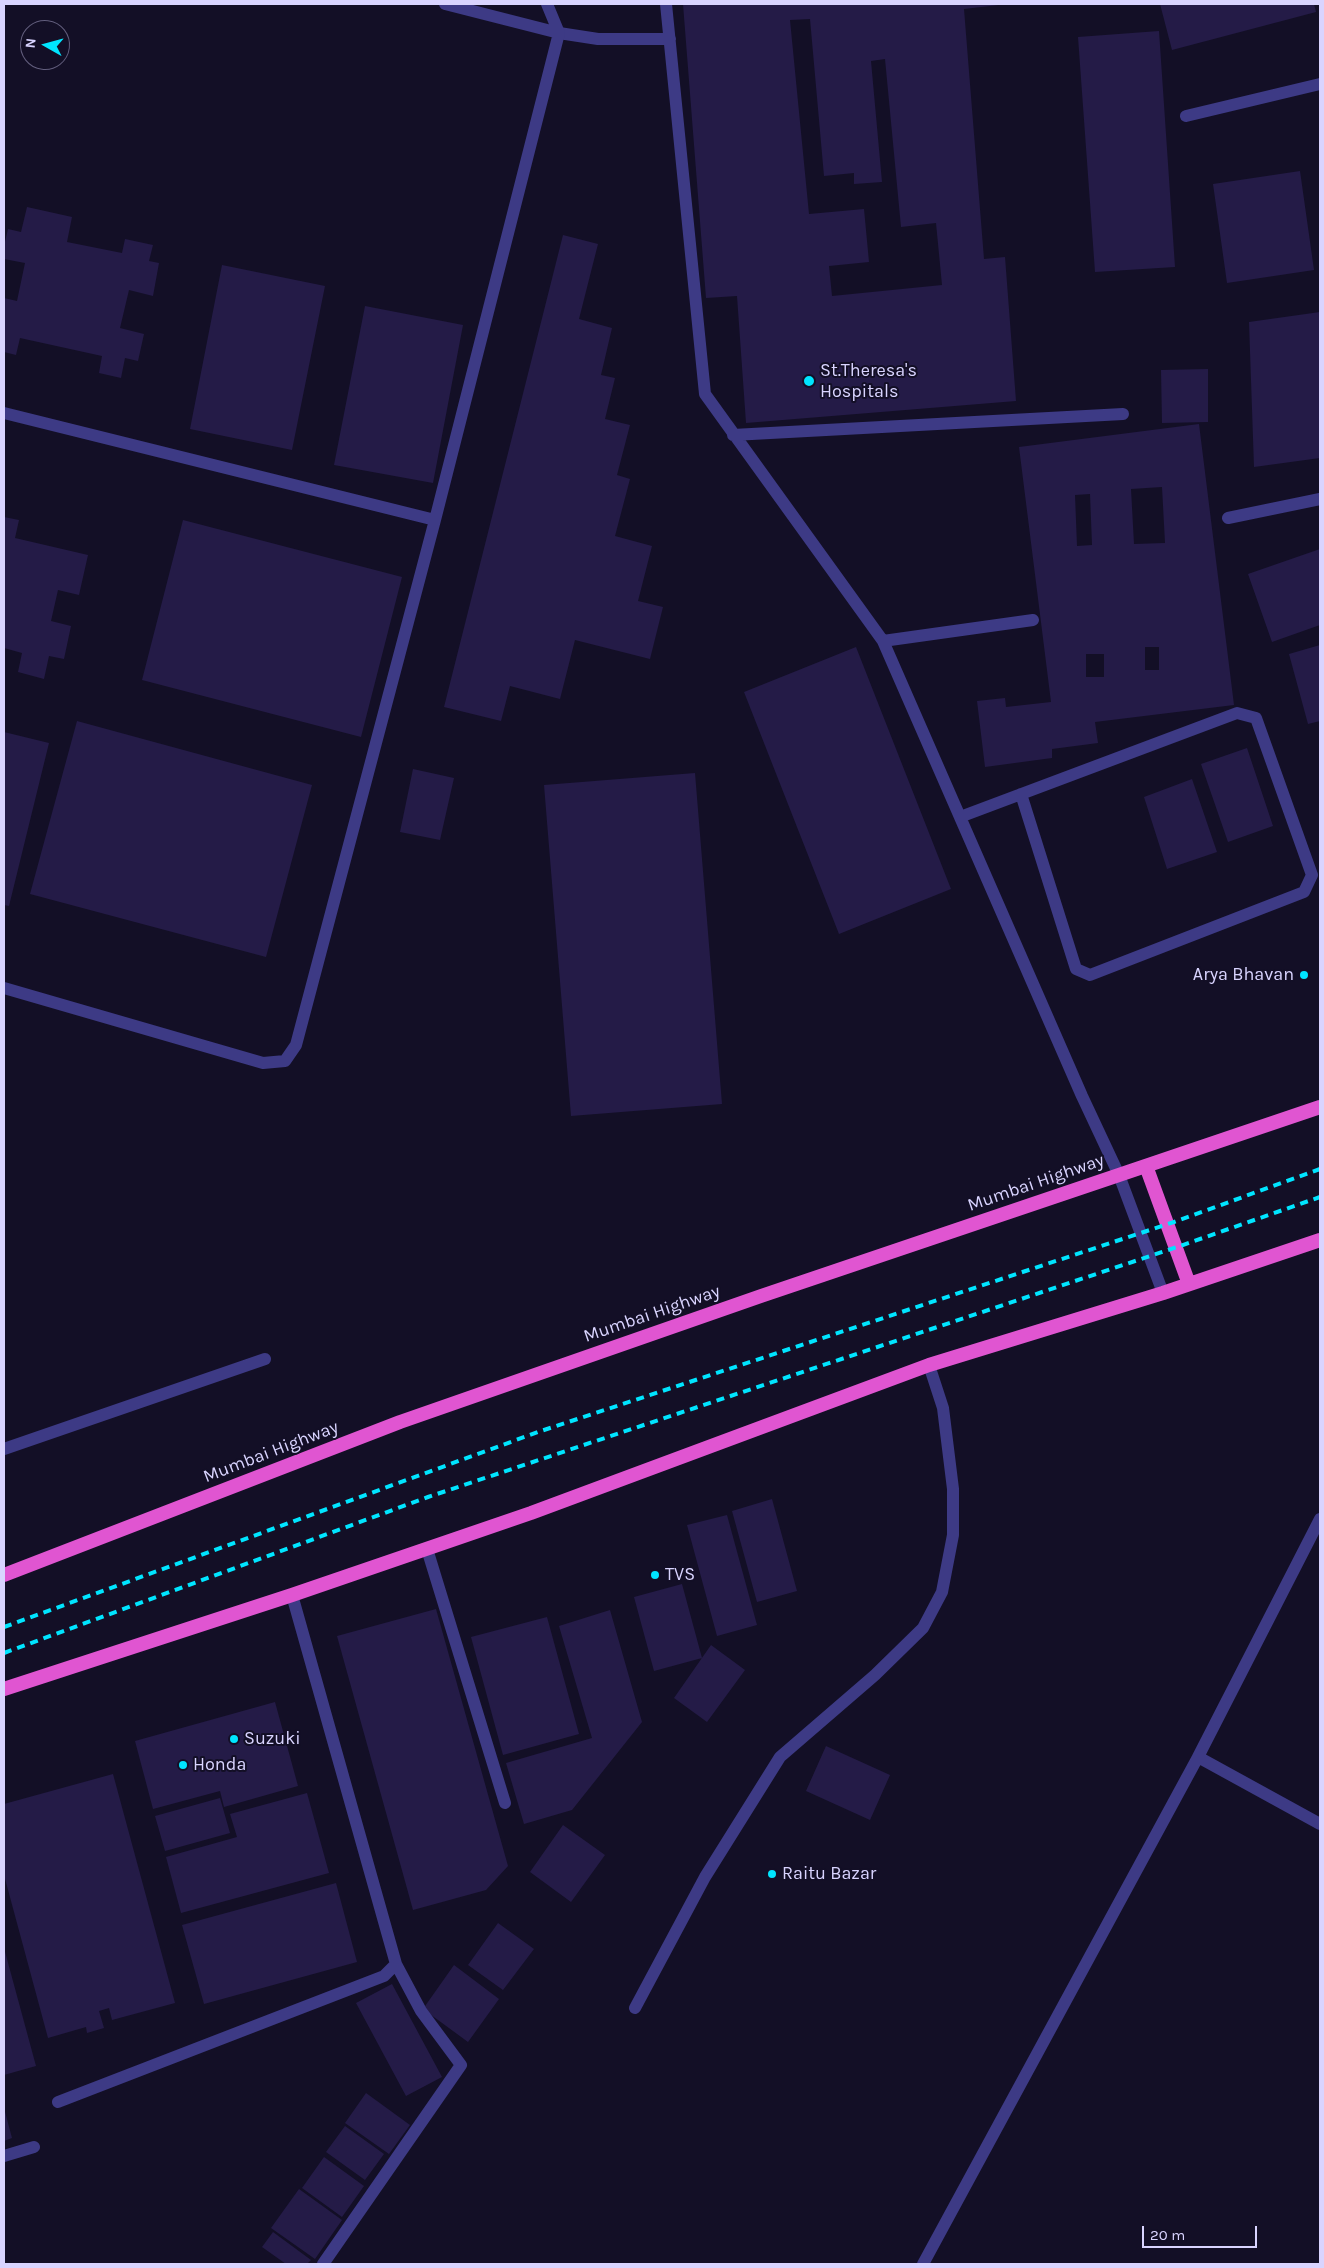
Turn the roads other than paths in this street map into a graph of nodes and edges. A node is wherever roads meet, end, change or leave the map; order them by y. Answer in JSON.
{"nodes":[{"id":1,"x":445,"y":4,"type":"edge"},
{"id":2,"x":547,"y":4,"type":"edge"},
{"id":3,"x":666,"y":4,"type":"edge"},
{"id":4,"x":559,"y":33,"type":"junction"},
{"id":5,"x":670,"y":39,"type":"junction"},
{"id":6,"x":1320,"y":84,"type":"edge"},
{"id":7,"x":1186,"y":116,"type":"dead end"},
{"id":8,"x":4,"y":413,"type":"edge"},
{"id":9,"x":1124,"y":414,"type":"dead end"},
{"id":10,"x":734,"y":435,"type":"junction"},
{"id":11,"x":1320,"y":499,"type":"edge"},
{"id":12,"x":1228,"y":518,"type":"dead end"},
{"id":13,"x":435,"y":520,"type":"junction"},
{"id":14,"x":1033,"y":620,"type":"dead end"},
{"id":15,"x":883,"y":641,"type":"junction"},
{"id":16,"x":1020,"y":794,"type":"junction"},
{"id":17,"x":960,"y":817,"type":"junction"},
{"id":18,"x":4,"y":988,"type":"edge"},
{"id":19,"x":1320,"y":1107,"type":"edge"},
{"id":20,"x":1146,"y":1166,"type":"junction"},
{"id":21,"x":1119,"y":1174,"type":"junction"},
{"id":22,"x":1320,"y":1240,"type":"edge"},
{"id":23,"x":1189,"y":1284,"type":"junction"},
{"id":24,"x":1162,"y":1293,"type":"junction"},
{"id":25,"x":265,"y":1359,"type":"dead end"},
{"id":26,"x":929,"y":1365,"type":"junction"},
{"id":27,"x":4,"y":1450,"type":"edge"},
{"id":28,"x":1320,"y":1518,"type":"edge"},
{"id":29,"x":427,"y":1549,"type":"junction"},
{"id":30,"x":4,"y":1575,"type":"edge"},
{"id":31,"x":292,"y":1595,"type":"junction"},
{"id":32,"x":4,"y":1689,"type":"edge"},
{"id":33,"x":1198,"y":1757,"type":"junction"},
{"id":34,"x":505,"y":1803,"type":"dead end"},
{"id":35,"x":1320,"y":1824,"type":"edge"},
{"id":36,"x":396,"y":1964,"type":"junction"},
{"id":37,"x":635,"y":2008,"type":"dead end"},
{"id":38,"x":58,"y":2102,"type":"dead end"},
{"id":39,"x":34,"y":2147,"type":"dead end"},
{"id":40,"x":4,"y":2156,"type":"edge"},
{"id":41,"x":323,"y":2264,"type":"edge"},
{"id":42,"x":923,"y":2264,"type":"edge"}],
"edges":[{"from":1,"to":4,"type":"street"},
{"from":2,"to":4,"type":"street"},
{"from":3,"to":5,"type":"street"},
{"from":4,"to":5,"type":"street"},
{"from":4,"to":13,"type":"street"},
{"from":5,"to":10,"type":"street"},
{"from":6,"to":7,"type":"street"},
{"from":8,"to":13,"type":"street"},
{"from":9,"to":10,"type":"street"},
{"from":10,"to":15,"type":"street"},
{"from":11,"to":12,"type":"street"},
{"from":13,"to":18,"type":"street"},
{"from":14,"to":15,"type":"street"},
{"from":15,"to":17,"type":"street"},
{"from":16,"to":16,"type":"street"},
{"from":16,"to":17,"type":"street"},
{"from":17,"to":21,"type":"street"},
{"from":19,"to":20,"type":"highway","name":"Mumbai Highway"},
{"from":20,"to":21,"type":"highway","name":"Mumbai Highway"},
{"from":20,"to":23,"type":"highway"},
{"from":21,"to":24,"type":"street"},
{"from":21,"to":30,"type":"highway","name":"Mumbai Highway"},
{"from":22,"to":23,"type":"highway"},
{"from":23,"to":24,"type":"highway"},
{"from":24,"to":26,"type":"highway"},
{"from":25,"to":27,"type":"street"},
{"from":26,"to":29,"type":"highway"},
{"from":26,"to":37,"type":"street"},
{"from":28,"to":33,"type":"street"},
{"from":29,"to":31,"type":"highway"},
{"from":29,"to":34,"type":"street"},
{"from":31,"to":32,"type":"highway"},
{"from":31,"to":36,"type":"street"},
{"from":33,"to":35,"type":"street"},
{"from":33,"to":42,"type":"street"},
{"from":36,"to":38,"type":"street"},
{"from":36,"to":41,"type":"street"},
{"from":39,"to":40,"type":"street"}]}
